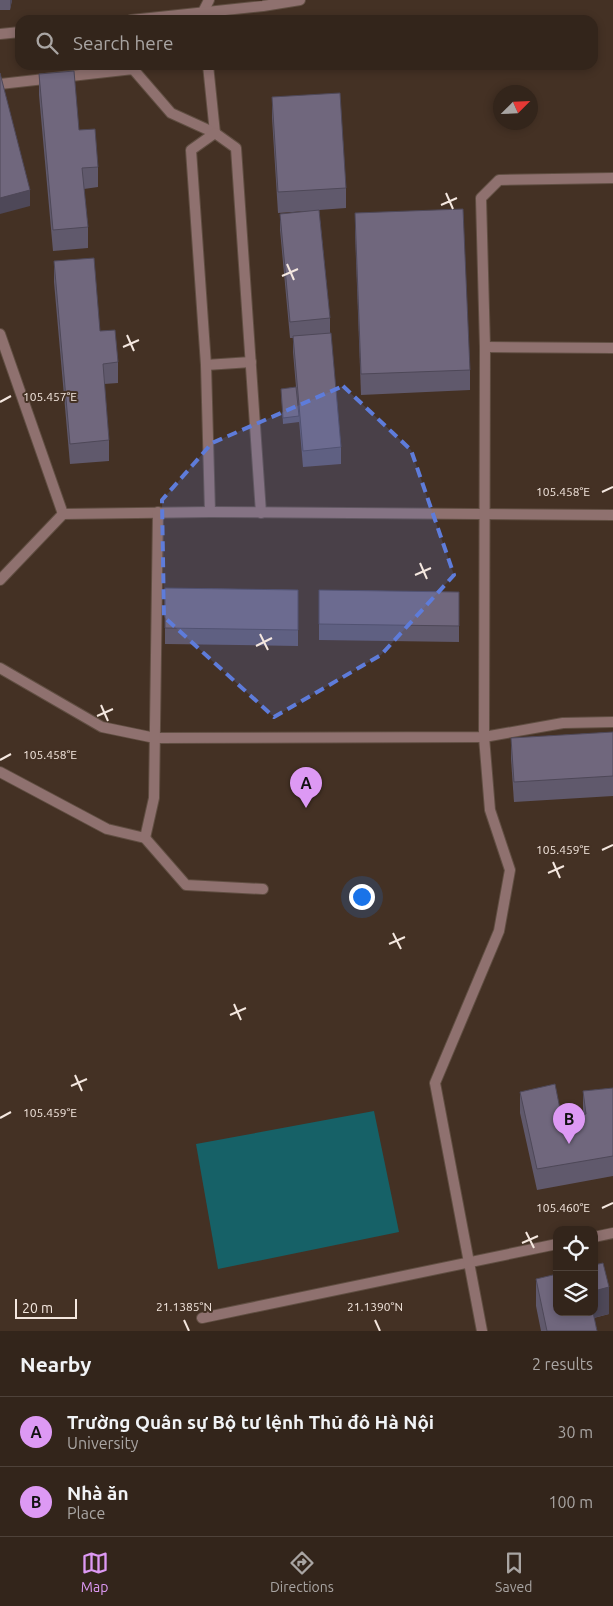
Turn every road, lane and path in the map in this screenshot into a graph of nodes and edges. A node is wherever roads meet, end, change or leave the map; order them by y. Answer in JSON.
{"nodes":[{"id":1,"x":209,"y":0,"type":"edge"},
{"id":2,"x":300,"y":0,"type":"edge"},
{"id":3,"x":203,"y":15,"type":"edge"},
{"id":4,"x":209,"y":15,"type":"edge"},
{"id":5,"x":15,"y":32,"type":"edge"},
{"id":6,"x":0,"y":34,"type":"edge"},
{"id":7,"x":209,"y":70,"type":"edge"},
{"id":8,"x":0,"y":84,"type":"edge"},
{"id":9,"x":215,"y":133,"type":"junction"},
{"id":10,"x":613,"y":178,"type":"edge"},
{"id":11,"x":0,"y":334,"type":"edge"},
{"id":12,"x":485,"y":347,"type":"junction"},
{"id":13,"x":613,"y":348,"type":"edge"},
{"id":14,"x":250,"y":362,"type":"junction"},
{"id":15,"x":206,"y":365,"type":"junction"},
{"id":16,"x":158,"y":512,"type":"junction"},
{"id":17,"x":210,"y":512,"type":"junction"},
{"id":18,"x":261,"y":512,"type":"junction"},
{"id":19,"x":63,"y":514,"type":"junction"},
{"id":20,"x":485,"y":515,"type":"junction"},
{"id":21,"x":613,"y":515,"type":"edge"},
{"id":22,"x":0,"y":580,"type":"edge"},
{"id":23,"x":0,"y":668,"type":"edge"},
{"id":24,"x":613,"y":722,"type":"edge"},
{"id":25,"x":484,"y":737,"type":"junction"},
{"id":26,"x":155,"y":738,"type":"junction"},
{"id":27,"x":0,"y":772,"type":"edge"},
{"id":28,"x":145,"y":838,"type":"junction"},
{"id":29,"x":263,"y":889,"type":"dead end"},
{"id":30,"x":613,"y":1233,"type":"edge"},
{"id":31,"x":598,"y":1236,"type":"edge"},
{"id":32,"x":553,"y":1245,"type":"edge"},
{"id":33,"x":467,"y":1262,"type":"junction"},
{"id":34,"x":202,"y":1318,"type":"dead end"},
{"id":35,"x":482,"y":1331,"type":"edge"}],
"edges":[{"from":1,"to":3,"type":"street"},
{"from":2,"to":4,"type":"street"},
{"from":5,"to":6,"type":"street"},
{"from":7,"to":9,"type":"street"},
{"from":8,"to":9,"type":"street"},
{"from":9,"to":14,"type":"street"},
{"from":9,"to":15,"type":"street"},
{"from":10,"to":12,"type":"street"},
{"from":11,"to":19,"type":"street"},
{"from":12,"to":13,"type":"street"},
{"from":12,"to":20,"type":"street"},
{"from":14,"to":15,"type":"street"},
{"from":14,"to":18,"type":"street"},
{"from":15,"to":17,"type":"street"},
{"from":16,"to":17,"type":"street"},
{"from":16,"to":19,"type":"street"},
{"from":16,"to":26,"type":"street"},
{"from":17,"to":18,"type":"street"},
{"from":18,"to":20,"type":"street"},
{"from":19,"to":22,"type":"street"},
{"from":20,"to":21,"type":"street"},
{"from":20,"to":25,"type":"street"},
{"from":23,"to":26,"type":"street"},
{"from":24,"to":25,"type":"street"},
{"from":25,"to":26,"type":"street"},
{"from":25,"to":33,"type":"street"},
{"from":26,"to":28,"type":"street"},
{"from":27,"to":28,"type":"street"},
{"from":28,"to":29,"type":"street"},
{"from":30,"to":31,"type":"street"},
{"from":32,"to":33,"type":"street"},
{"from":33,"to":34,"type":"street"},
{"from":33,"to":35,"type":"street"}]}
